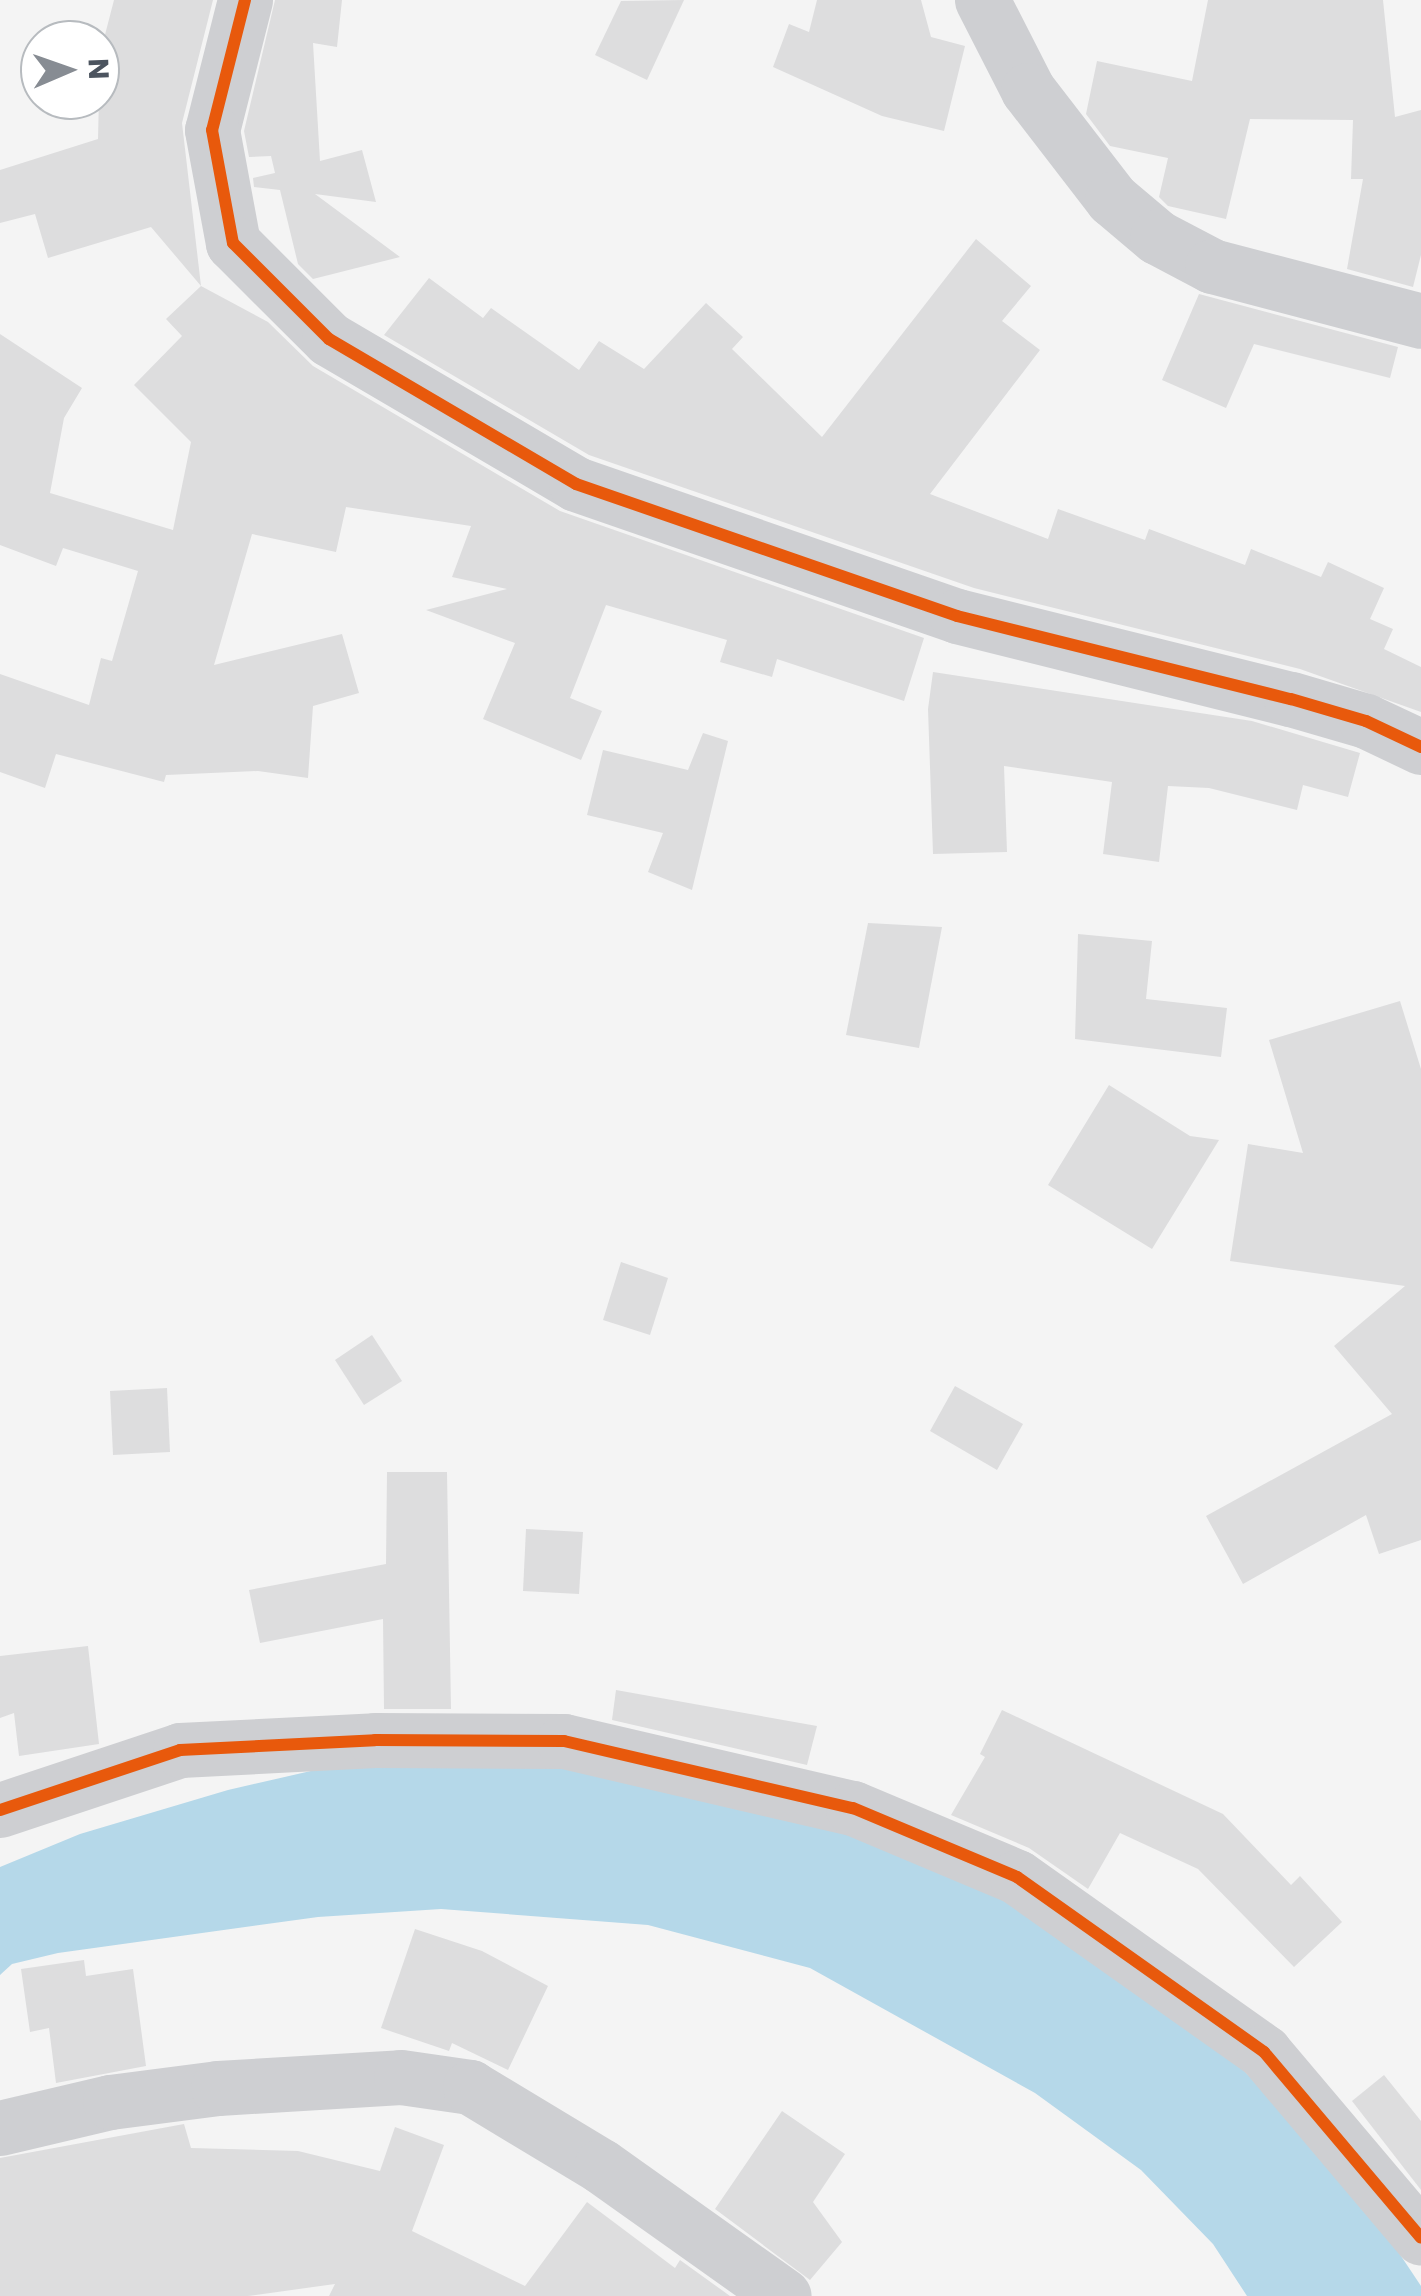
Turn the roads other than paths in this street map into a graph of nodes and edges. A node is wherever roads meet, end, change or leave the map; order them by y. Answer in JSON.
{"nodes":[{"id":1,"x":245,"y":0,"type":"edge"},
{"id":2,"x":982,"y":0,"type":"edge"},
{"id":3,"x":1421,"y":321,"type":"edge"},
{"id":4,"x":1421,"y":747,"type":"edge"},
{"id":5,"x":0,"y":1810,"type":"edge"},
{"id":6,"x":0,"y":2128,"type":"edge"},
{"id":7,"x":1421,"y":2238,"type":"edge"},
{"id":8,"x":784,"y":2296,"type":"edge"}],
"edges":[{"from":1,"to":4,"type":"street"},
{"from":2,"to":3,"type":"street"},
{"from":5,"to":7,"type":"street"},
{"from":6,"to":8,"type":"street"}]}
